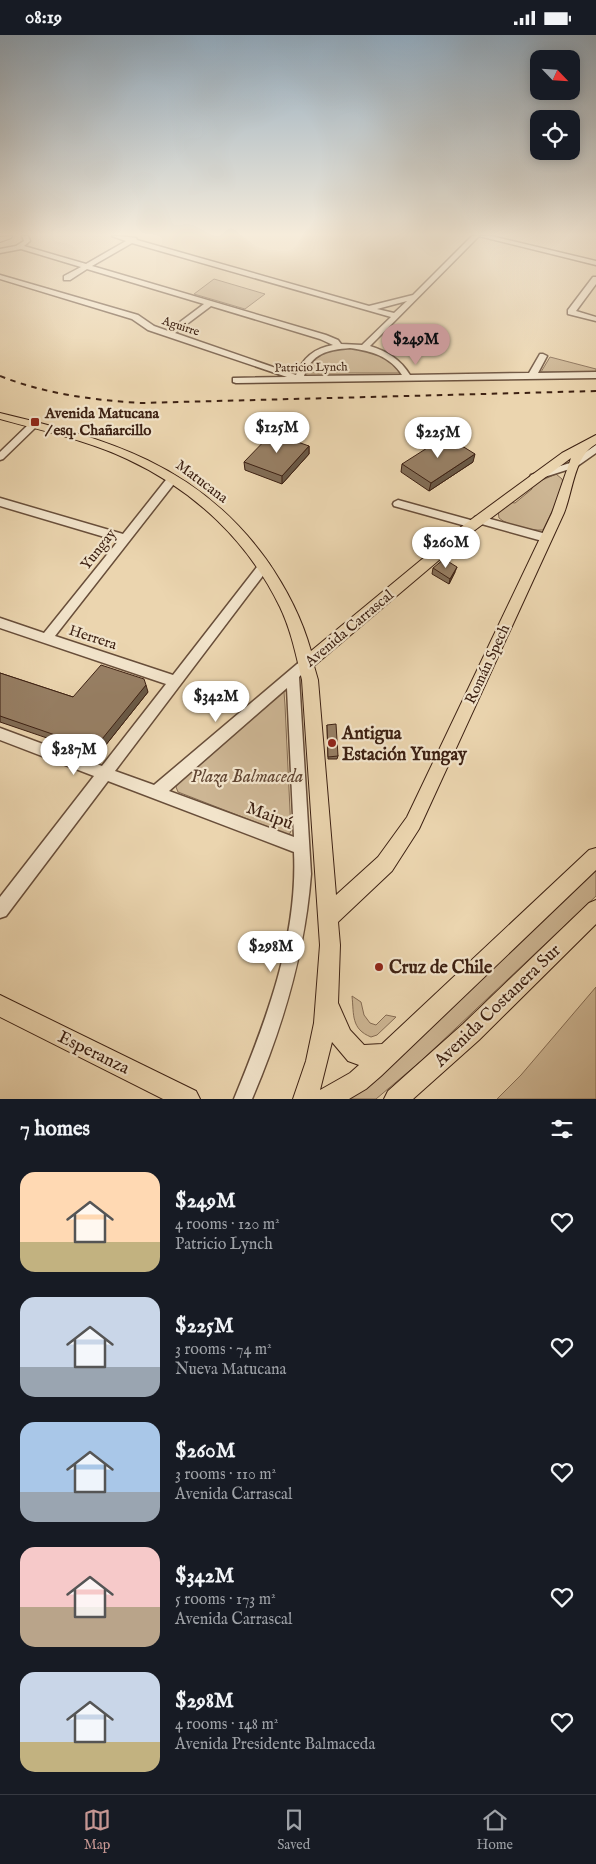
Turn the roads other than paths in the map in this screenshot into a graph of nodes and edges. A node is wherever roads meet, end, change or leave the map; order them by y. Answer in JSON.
{"nodes":[{"id":1,"x":29,"y":286,"type":"edge"},
{"id":2,"x":154,"y":286,"type":"edge"},
{"id":3,"x":290,"y":286,"type":"edge"},
{"id":4,"x":426,"y":286,"type":"edge"},
{"id":5,"x":591,"y":286,"type":"edge"},
{"id":6,"x":415,"y":297,"type":"junction"},
{"id":7,"x":210,"y":303,"type":"junction"},
{"id":8,"x":369,"y":308,"type":"junction"},
{"id":9,"x":395,"y":316,"type":"junction"},
{"id":10,"x":596,"y":319,"type":"edge"},
{"id":11,"x":169,"y":335,"type":"junction"},
{"id":12,"x":339,"y":347,"type":"junction"},
{"id":13,"x":364,"y":348,"type":"junction"},
{"id":14,"x":543,"y":356,"type":"dead end"},
{"id":15,"x":596,"y":375,"type":"edge"},
{"id":16,"x":532,"y":376,"type":"junction"},
{"id":17,"x":408,"y":378,"type":"junction"},
{"id":18,"x":299,"y":379,"type":"junction"},
{"id":19,"x":236,"y":381,"type":"dead end"},
{"id":20,"x":0,"y":416,"type":"edge"},
{"id":21,"x":33,"y":425,"type":"junction"},
{"id":22,"x":596,"y":439,"type":"edge"},
{"id":23,"x":590,"y":446,"type":"edge"},
{"id":24,"x":0,"y":457,"type":"edge"},
{"id":25,"x":566,"y":469,"type":"junction"},
{"id":26,"x":173,"y":477,"type":"junction"},
{"id":27,"x":0,"y":502,"type":"edge"},
{"id":28,"x":398,"y":505,"type":"dead end"},
{"id":29,"x":476,"y":522,"type":"junction"},
{"id":30,"x":546,"y":538,"type":"junction"},
{"id":31,"x":125,"y":539,"type":"junction"},
{"id":32,"x":264,"y":566,"type":"junction"},
{"id":33,"x":0,"y":623,"type":"edge"},
{"id":34,"x":46,"y":639,"type":"junction"},
{"id":35,"x":307,"y":663,"type":"junction"},
{"id":36,"x":292,"y":676,"type":"junction"},
{"id":37,"x":176,"y":682,"type":"junction"},
{"id":38,"x":0,"y":734,"type":"edge"},
{"id":39,"x":106,"y":773,"type":"junction"},
{"id":40,"x":157,"y":792,"type":"junction"},
{"id":41,"x":301,"y":847,"type":"junction"},
{"id":42,"x":596,"y":857,"type":"edge"},
{"id":43,"x":596,"y":909,"type":"edge"},
{"id":44,"x":0,"y":910,"type":"edge"},
{"id":45,"x":330,"y":916,"type":"junction"},
{"id":46,"x":328,"y":1005,"type":"junction"},
{"id":47,"x":0,"y":1006,"type":"edge"},
{"id":48,"x":389,"y":1054,"type":"junction"},
{"id":49,"x":188,"y":1099,"type":"edge"},
{"id":50,"x":243,"y":1099,"type":"edge"},
{"id":51,"x":305,"y":1099,"type":"edge"},
{"id":52,"x":326,"y":1099,"type":"edge"},
{"id":53,"x":396,"y":1099,"type":"edge"}],
"edges":[{"from":1,"to":11,"type":"street","name":"Aguirre"},
{"from":2,"to":7,"type":"street"},
{"from":3,"to":8,"type":"street"},
{"from":4,"to":6,"type":"street"},
{"from":5,"to":10,"type":"street"},
{"from":6,"to":8,"type":"street"},
{"from":6,"to":9,"type":"street"},
{"from":7,"to":11,"type":"street"},
{"from":7,"to":12,"type":"street"},
{"from":8,"to":9,"type":"street"},
{"from":9,"to":13,"type":"street"},
{"from":11,"to":18,"type":"street","name":"Aguirre"},
{"from":12,"to":13,"type":"street"},
{"from":12,"to":18,"type":"street"},
{"from":13,"to":17,"type":"street"},
{"from":14,"to":16,"type":"street"},
{"from":15,"to":16,"type":"street","name":"Patricio Lynch"},
{"from":16,"to":17,"type":"street","name":"Patricio Lynch"},
{"from":17,"to":18,"type":"street","name":"Patricio Lynch"},
{"from":18,"to":19,"type":"street","name":"Patricio Lynch"},
{"from":20,"to":21,"type":"main road","name":"Matucana"},
{"from":21,"to":24,"type":"street"},
{"from":21,"to":26,"type":"main road","name":"Matucana"},
{"from":22,"to":23,"type":"main road","name":"Avenida Carrascal"},
{"from":23,"to":25,"type":"main road","name":"Avenida Carrascal"},
{"from":23,"to":25,"type":"main road","name":"Román Spech"},
{"from":25,"to":29,"type":"main road","name":"Avenida Carrascal"},
{"from":25,"to":30,"type":"main road","name":"Román Spech"},
{"from":26,"to":31,"type":"street","name":"Yungay"},
{"from":26,"to":32,"type":"main road","name":"Matucana"},
{"from":27,"to":31,"type":"street"},
{"from":28,"to":29,"type":"street"},
{"from":29,"to":30,"type":"street"},
{"from":29,"to":35,"type":"main road","name":"Avenida Carrascal"},
{"from":30,"to":45,"type":"main road","name":"Román Spech"},
{"from":31,"to":34,"type":"street","name":"Yungay"},
{"from":32,"to":35,"type":"main road","name":"Matucana"},
{"from":32,"to":37,"type":"street"},
{"from":33,"to":34,"type":"street","name":"Herrera"},
{"from":34,"to":37,"type":"street","name":"Herrera"},
{"from":35,"to":36,"type":"street","name":"Avenida Carrascal"},
{"from":35,"to":45,"type":"main road","name":"Matucana"},
{"from":36,"to":40,"type":"street","name":"Avenida Carrascal"},
{"from":36,"to":41,"type":"street"},
{"from":37,"to":39,"type":"street"},
{"from":38,"to":39,"type":"street","name":"Maipú"},
{"from":39,"to":40,"type":"street","name":"Maipú"},
{"from":39,"to":44,"type":"street"},
{"from":40,"to":41,"type":"street","name":"Maipú"},
{"from":41,"to":50,"type":"street"},
{"from":42,"to":48,"type":"main road"},
{"from":43,"to":53,"type":"main road","name":"Avenida Costanera Sur"},
{"from":45,"to":46,"type":"main road","name":"Matucana"},
{"from":46,"to":48,"type":"main road"},
{"from":46,"to":51,"type":"main road","name":"Matucana"},
{"from":47,"to":49,"type":"main road","name":"Esperanza"},
{"from":48,"to":52,"type":"main road"}]}
